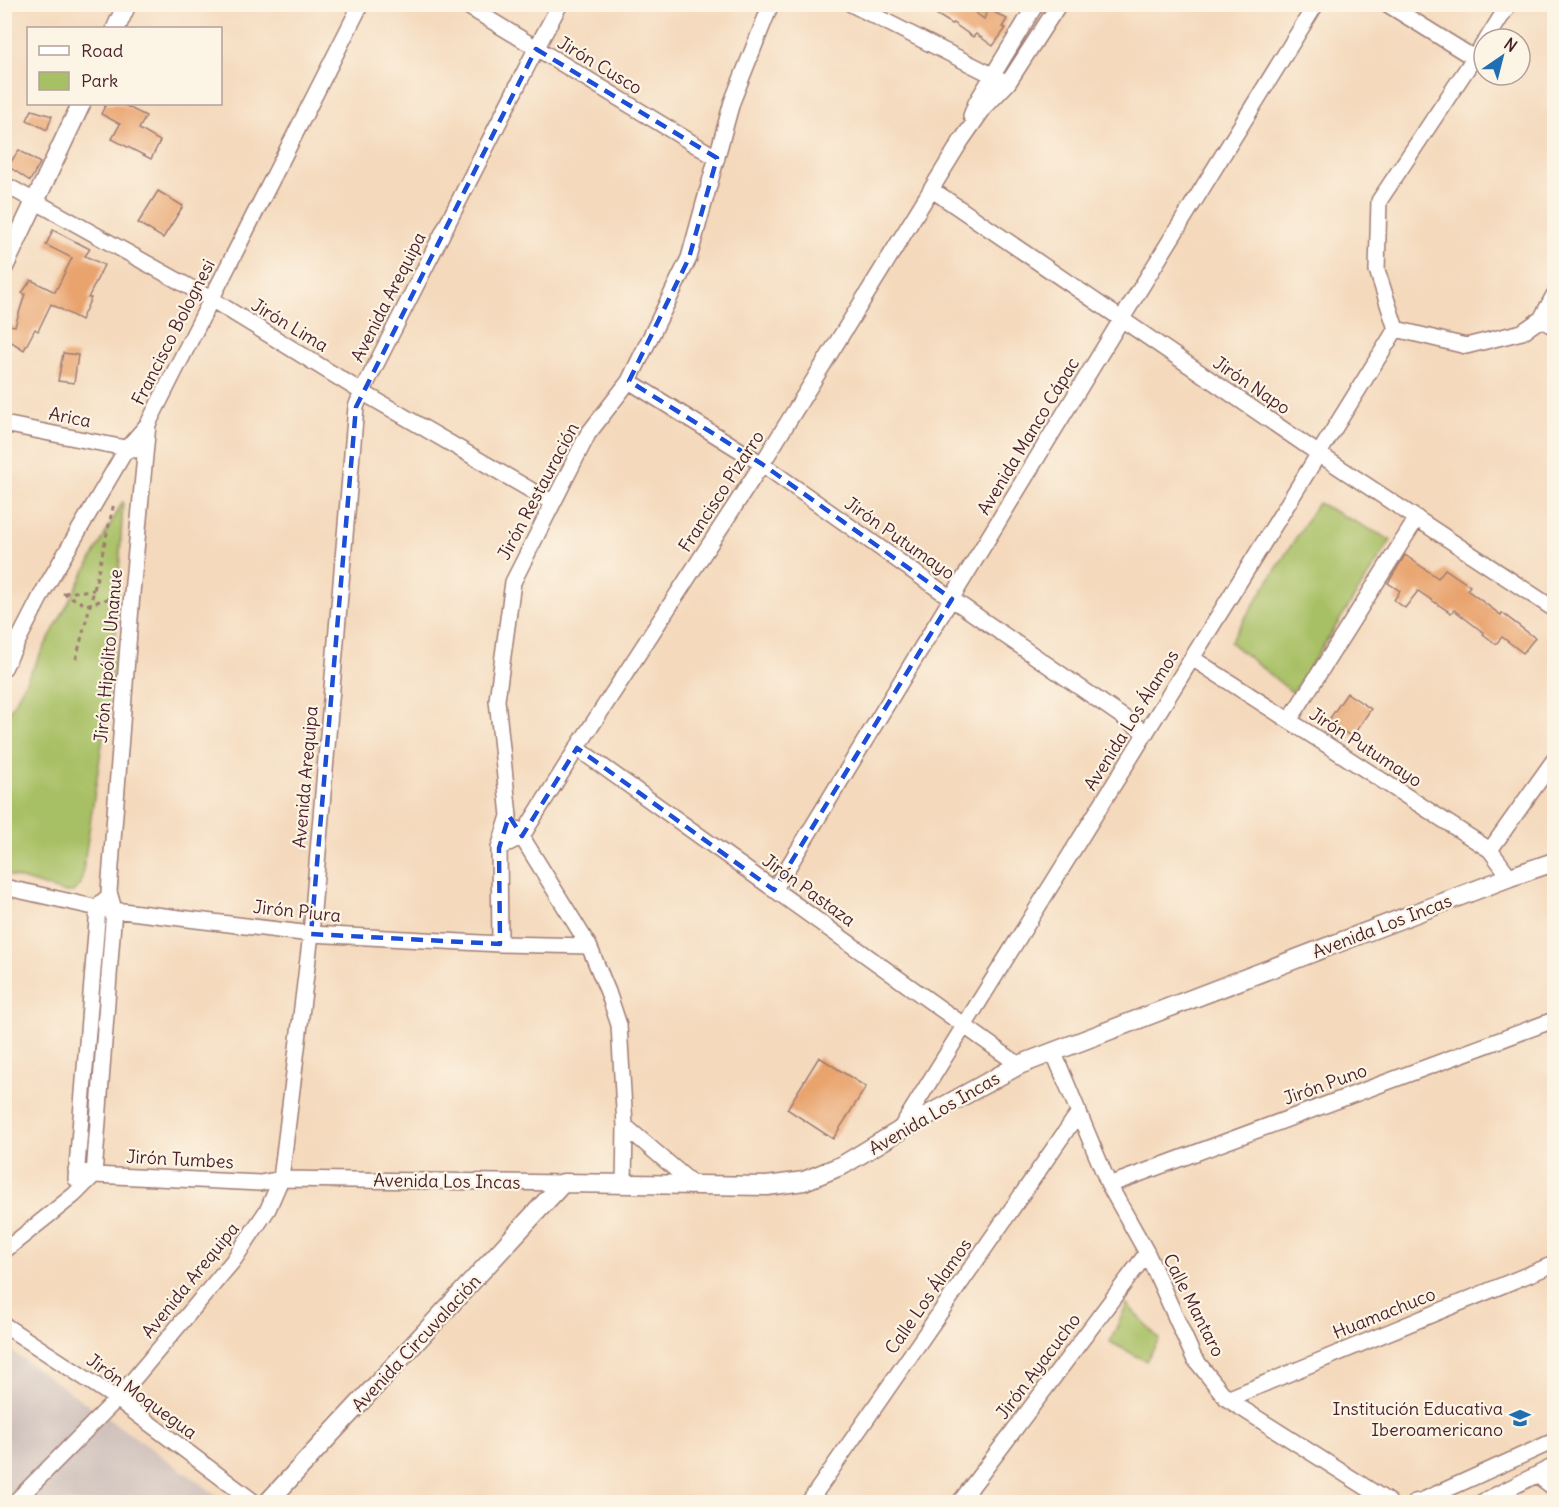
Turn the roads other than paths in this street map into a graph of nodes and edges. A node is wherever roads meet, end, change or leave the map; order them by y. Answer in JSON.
{"nodes":[{"id":1,"x":127,"y":4,"type":"edge"},
{"id":2,"x":361,"y":4,"type":"edge"},
{"id":3,"x":464,"y":4,"type":"edge"},
{"id":4,"x":560,"y":4,"type":"edge"},
{"id":5,"x":771,"y":4,"type":"edge"},
{"id":6,"x":851,"y":4,"type":"edge"},
{"id":7,"x":1036,"y":4,"type":"edge"},
{"id":8,"x":1059,"y":4,"type":"edge"},
{"id":9,"x":1316,"y":4,"type":"edge"},
{"id":10,"x":1387,"y":4,"type":"edge"},
{"id":11,"x":1509,"y":4,"type":"edge"},
{"id":12,"x":116,"y":27,"type":"edge"},
{"id":13,"x":1495,"y":27,"type":"edge"},
{"id":14,"x":536,"y":49,"type":"junction"},
{"id":15,"x":1472,"y":57,"type":"edge"},
{"id":16,"x":1472,"y":61,"type":"edge"},
{"id":17,"x":992,"y":77,"type":"junction"},
{"id":18,"x":1008,"y":83,"type":"junction"},
{"id":19,"x":81,"y":105,"type":"edge"},
{"id":20,"x":961,"y":141,"type":"junction"},
{"id":21,"x":717,"y":158,"type":"junction"},
{"id":22,"x":4,"y":184,"type":"edge"},
{"id":23,"x":931,"y":189,"type":"junction"},
{"id":24,"x":36,"y":201,"type":"junction"},
{"id":25,"x":4,"y":267,"type":"edge"},
{"id":26,"x":1554,"y":295,"type":"edge"},
{"id":27,"x":212,"y":299,"type":"junction"},
{"id":28,"x":1541,"y":318,"type":"junction"},
{"id":29,"x":1121,"y":320,"type":"junction"},
{"id":30,"x":1554,"y":327,"type":"edge"},
{"id":31,"x":1396,"y":329,"type":"junction"},
{"id":32,"x":628,"y":381,"type":"junction"},
{"id":33,"x":362,"y":392,"type":"junction"},
{"id":34,"x":4,"y":424,"type":"edge"},
{"id":35,"x":148,"y":424,"type":"junction"},
{"id":36,"x":127,"y":448,"type":"junction"},
{"id":37,"x":146,"y":453,"type":"junction"},
{"id":38,"x":1319,"y":454,"type":"junction"},
{"id":39,"x":762,"y":464,"type":"junction"},
{"id":40,"x":553,"y":503,"type":"junction"},
{"id":41,"x":1417,"y":518,"type":"junction"},
{"id":42,"x":952,"y":598,"type":"junction"},
{"id":43,"x":1554,"y":609,"type":"edge"},
{"id":44,"x":1192,"y":658,"type":"junction"},
{"id":45,"x":6,"y":662,"type":"edge"},
{"id":46,"x":1289,"y":721,"type":"junction"},
{"id":47,"x":1146,"y":733,"type":"junction"},
{"id":48,"x":576,"y":748,"type":"junction"},
{"id":49,"x":1554,"y":760,"type":"edge"},
{"id":50,"x":509,"y":816,"type":"junction"},
{"id":51,"x":522,"y":836,"type":"junction"},
{"id":52,"x":499,"y":848,"type":"junction"},
{"id":53,"x":1490,"y":850,"type":"junction"},
{"id":54,"x":1554,"y":862,"type":"edge"},
{"id":55,"x":1510,"y":877,"type":"junction"},
{"id":56,"x":4,"y":887,"type":"edge"},
{"id":57,"x":774,"y":890,"type":"junction"},
{"id":58,"x":106,"y":909,"type":"junction"},
{"id":59,"x":311,"y":934,"type":"junction"},
{"id":60,"x":500,"y":944,"type":"junction"},
{"id":61,"x":589,"y":946,"type":"junction"},
{"id":62,"x":1554,"y":1020,"type":"edge"},
{"id":63,"x":964,"y":1025,"type":"junction"},
{"id":64,"x":1053,"y":1051,"type":"junction"},
{"id":65,"x":1019,"y":1065,"type":"junction"},
{"id":66,"x":1079,"y":1112,"type":"junction"},
{"id":67,"x":625,"y":1126,"type":"junction"},
{"id":68,"x":899,"y":1131,"type":"junction"},
{"id":69,"x":76,"y":1170,"type":"junction"},
{"id":70,"x":94,"y":1175,"type":"junction"},
{"id":71,"x":281,"y":1179,"type":"junction"},
{"id":72,"x":563,"y":1183,"type":"junction"},
{"id":73,"x":624,"y":1185,"type":"junction"},
{"id":74,"x":694,"y":1185,"type":"junction"},
{"id":75,"x":1109,"y":1185,"type":"junction"},
{"id":76,"x":74,"y":1196,"type":"junction"},
{"id":77,"x":4,"y":1251,"type":"edge"},
{"id":78,"x":1147,"y":1253,"type":"junction"},
{"id":79,"x":1554,"y":1264,"type":"edge"},
{"id":80,"x":4,"y":1325,"type":"edge"},
{"id":81,"x":117,"y":1399,"type":"junction"},
{"id":82,"x":1227,"y":1399,"type":"junction"},
{"id":83,"x":1554,"y":1441,"type":"edge"},
{"id":84,"x":1554,"y":1466,"type":"edge"},
{"id":85,"x":1537,"y":1475,"type":"junction"},
{"id":86,"x":1350,"y":1479,"type":"junction"},
{"id":87,"x":1554,"y":1488,"type":"edge"},
{"id":88,"x":961,"y":1502,"type":"edge"},
{"id":89,"x":15,"y":1503,"type":"edge"},
{"id":90,"x":254,"y":1503,"type":"edge"},
{"id":91,"x":268,"y":1503,"type":"edge"},
{"id":92,"x":809,"y":1503,"type":"edge"},
{"id":93,"x":1389,"y":1503,"type":"edge"},
{"id":94,"x":1395,"y":1503,"type":"edge"},
{"id":95,"x":1414,"y":1503,"type":"edge"},
{"id":96,"x":1482,"y":1503,"type":"edge"}],
"edges":[{"from":1,"to":12,"type":"street"},
{"from":2,"to":27,"type":"street","name":"Francisco Bolognesi"},
{"from":3,"to":14,"type":"street","name":"Jirón Cusco"},
{"from":4,"to":14,"type":"street","name":"Avenida Arequipa"},
{"from":5,"to":21,"type":"street","name":"Jirón Restauración"},
{"from":6,"to":17,"type":"street"},
{"from":7,"to":17,"type":"street","name":"Francisco Pizarro"},
{"from":8,"to":18,"type":"street","name":"Francisco Pizarro"},
{"from":9,"to":29,"type":"street","name":"Avenida Manco Cápac"},
{"from":10,"to":15,"type":"street"},
{"from":11,"to":13,"type":"street"},
{"from":14,"to":21,"type":"street","name":"Jirón Cusco"},
{"from":14,"to":33,"type":"street","name":"Avenida Arequipa"},
{"from":16,"to":31,"type":"street"},
{"from":17,"to":18,"type":"street"},
{"from":17,"to":20,"type":"street","name":"Francisco Pizarro"},
{"from":18,"to":20,"type":"street","name":"Francisco Pizarro"},
{"from":19,"to":24,"type":"street"},
{"from":20,"to":23,"type":"street","name":"Francisco Pizarro"},
{"from":21,"to":32,"type":"street","name":"Jirón Restauración"},
{"from":22,"to":24,"type":"street","name":"Jirón Lima"},
{"from":23,"to":29,"type":"street","name":"Jirón Napo"},
{"from":23,"to":39,"type":"street","name":"Francisco Pizarro"},
{"from":24,"to":25,"type":"street"},
{"from":24,"to":27,"type":"street","name":"Jirón Lima"},
{"from":26,"to":28,"type":"street"},
{"from":27,"to":33,"type":"street","name":"Jirón Lima"},
{"from":27,"to":35,"type":"street","name":"Francisco Bolognesi"},
{"from":28,"to":30,"type":"street"},
{"from":28,"to":31,"type":"street"},
{"from":29,"to":38,"type":"street","name":"Jirón Napo"},
{"from":29,"to":42,"type":"street","name":"Avenida Manco Cápac"},
{"from":31,"to":38,"type":"street","name":"Avenida Los Álamos"},
{"from":32,"to":39,"type":"street","name":"Jirón Putumayo"},
{"from":32,"to":40,"type":"street","name":"Jirón Restauración"},
{"from":33,"to":40,"type":"street","name":"Jirón Lima"},
{"from":33,"to":59,"type":"street","name":"Avenida Arequipa"},
{"from":34,"to":36,"type":"street","name":"Arica"},
{"from":35,"to":36,"type":"street","name":"Francisco Bolognesi"},
{"from":35,"to":37,"type":"street","name":"Jirón Hipólito Unanue"},
{"from":36,"to":37,"type":"street","name":"Arica"},
{"from":36,"to":45,"type":"street","name":"Francisco Bolognesi"},
{"from":37,"to":58,"type":"street","name":"Jirón Hipólito Unanue"},
{"from":38,"to":41,"type":"street","name":"Jirón Napo"},
{"from":38,"to":44,"type":"street","name":"Avenida Los Álamos"},
{"from":39,"to":42,"type":"street","name":"Jirón Putumayo"},
{"from":39,"to":48,"type":"street","name":"Francisco Pizarro"},
{"from":40,"to":50,"type":"street","name":"Jirón Restauración"},
{"from":41,"to":43,"type":"street","name":"Jirón Napo"},
{"from":41,"to":46,"type":"street"},
{"from":42,"to":47,"type":"street","name":"Jirón Putumayo"},
{"from":42,"to":57,"type":"street","name":"Avenida Manco Cápac"},
{"from":44,"to":46,"type":"street","name":"Jirón Putumayo"},
{"from":44,"to":47,"type":"street","name":"Avenida Los Álamos"},
{"from":46,"to":53,"type":"street","name":"Jirón Putumayo"},
{"from":47,"to":63,"type":"street","name":"Avenida Los Álamos"},
{"from":48,"to":51,"type":"street","name":"Francisco Pizarro"},
{"from":48,"to":57,"type":"street","name":"Jirón Pastaza"},
{"from":49,"to":53,"type":"street"},
{"from":50,"to":51,"type":"street","name":"Jirón Restauración"},
{"from":50,"to":52,"type":"street","name":"Jirón Restauración"},
{"from":51,"to":52,"type":"street"},
{"from":51,"to":61,"type":"street","name":"Jirón Restauración"},
{"from":52,"to":60,"type":"street","name":"Jirón Restauración"},
{"from":53,"to":55,"type":"street","name":"Jirón Putumayo"},
{"from":54,"to":55,"type":"street","name":"Avenida Los Incas"},
{"from":55,"to":64,"type":"street","name":"Avenida Los Incas"},
{"from":56,"to":58,"type":"street","name":"Jirón Piura"},
{"from":57,"to":63,"type":"street","name":"Jirón Pastaza"},
{"from":58,"to":59,"type":"street","name":"Jirón Piura"},
{"from":58,"to":69,"type":"street","name":"Jirón Hipólito Unanue"},
{"from":58,"to":70,"type":"street"},
{"from":59,"to":60,"type":"street","name":"Jirón Piura"},
{"from":59,"to":71,"type":"street","name":"Avenida Arequipa"},
{"from":60,"to":61,"type":"street","name":"Jirón Piura"},
{"from":61,"to":67,"type":"street","name":"Jirón Restauración"},
{"from":62,"to":75,"type":"street","name":"Jirón Puno"},
{"from":63,"to":65,"type":"street","name":"Jirón Pastaza"},
{"from":63,"to":68,"type":"street","name":"Avenida Los Álamos"},
{"from":64,"to":65,"type":"street","name":"Avenida Los Incas"},
{"from":64,"to":66,"type":"street","name":"Calle Mantaro"},
{"from":65,"to":68,"type":"street","name":"Avenida Los Incas"},
{"from":66,"to":75,"type":"street","name":"Calle Mantaro"},
{"from":66,"to":92,"type":"street","name":"Calle Los Álamos"},
{"from":67,"to":73,"type":"street","name":"Jirón Restauración"},
{"from":67,"to":74,"type":"street"},
{"from":68,"to":74,"type":"street","name":"Avenida Los Incas"},
{"from":69,"to":70,"type":"street","name":"Jirón Tumbes"},
{"from":69,"to":76,"type":"street","name":"Jirón Hipólito Unanue"},
{"from":70,"to":71,"type":"street","name":"Jirón Tumbes"},
{"from":70,"to":76,"type":"street"},
{"from":71,"to":72,"type":"street","name":"Avenida Los Incas"},
{"from":71,"to":81,"type":"street","name":"Avenida Arequipa"},
{"from":72,"to":73,"type":"street","name":"Avenida Los Incas"},
{"from":72,"to":91,"type":"street","name":"Avenida Circuvalación"},
{"from":73,"to":74,"type":"street","name":"Avenida Los Incas"},
{"from":75,"to":78,"type":"street","name":"Calle Mantaro"},
{"from":76,"to":77,"type":"street"},
{"from":78,"to":82,"type":"street","name":"Calle Mantaro"},
{"from":78,"to":88,"type":"street","name":"Jirón Ayacucho"},
{"from":79,"to":82,"type":"street","name":"Huamachuco"},
{"from":80,"to":81,"type":"street","name":"Jirón Moquegua"},
{"from":81,"to":89,"type":"street","name":"Avenida Arequipa"},
{"from":81,"to":90,"type":"street","name":"Jirón Moquegua"},
{"from":82,"to":86,"type":"street","name":"Calle Mantaro"},
{"from":83,"to":95,"type":"street"},
{"from":84,"to":85,"type":"street"},
{"from":85,"to":87,"type":"street"},
{"from":85,"to":96,"type":"street"},
{"from":86,"to":93,"type":"street","name":"Calle Mantaro"},
{"from":86,"to":94,"type":"street"}]}
